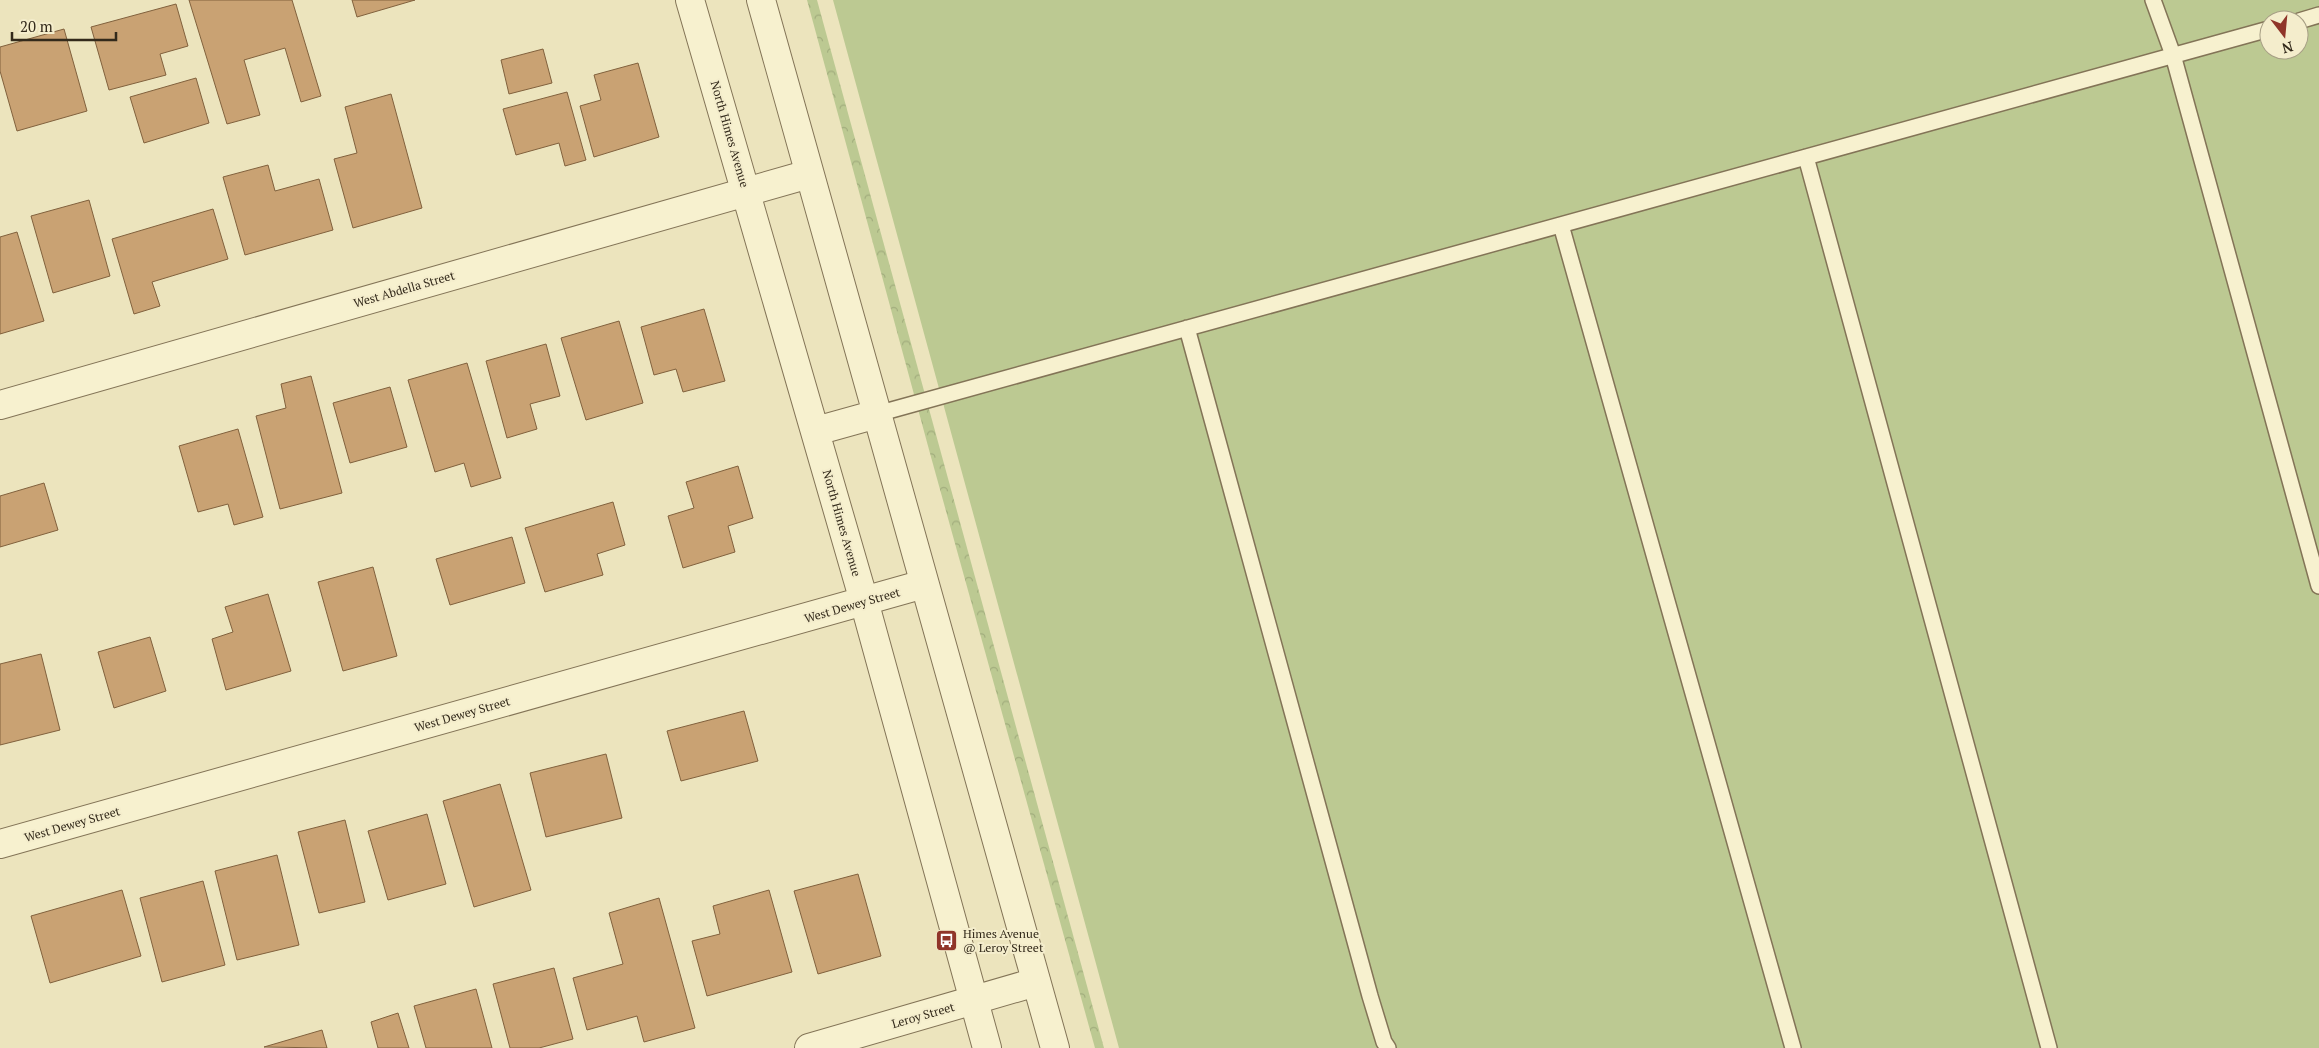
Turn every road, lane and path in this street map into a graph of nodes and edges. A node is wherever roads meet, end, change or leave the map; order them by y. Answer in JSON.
{"nodes":[{"id":1,"x":690,"y":0,"type":"edge"},
{"id":2,"x":761,"y":0,"type":"edge"},
{"id":3,"x":2153,"y":0,"type":"edge"},
{"id":4,"x":2259,"y":32,"type":"edge"},
{"id":5,"x":2173,"y":56,"type":"junction"},
{"id":6,"x":1806,"y":157,"type":"junction"},
{"id":7,"x":809,"y":174,"type":"junction"},
{"id":8,"x":747,"y":191,"type":"junction"},
{"id":9,"x":1561,"y":225,"type":"junction"},
{"id":10,"x":1187,"y":328,"type":"junction"},
{"id":11,"x":0,"y":405,"type":"edge"},
{"id":12,"x":877,"y":414,"type":"junction"},
{"id":13,"x":816,"y":431,"type":"junction"},
{"id":14,"x":924,"y":584,"type":"junction"},
{"id":15,"x":2319,"y":586,"type":"edge"},
{"id":16,"x":864,"y":601,"type":"junction"},
{"id":17,"x":0,"y":844,"type":"edge"},
{"id":18,"x":1036,"y":982,"type":"junction"},
{"id":19,"x":974,"y":1000,"type":"junction"},
{"id":20,"x":809,"y":1048,"type":"edge"},
{"id":21,"x":987,"y":1048,"type":"edge"},
{"id":22,"x":1055,"y":1048,"type":"edge"},
{"id":23,"x":1388,"y":1048,"type":"edge"},
{"id":24,"x":1793,"y":1048,"type":"edge"},
{"id":25,"x":2050,"y":1048,"type":"edge"}],
"edges":[{"from":1,"to":8,"type":"street","name":"North Himes Avenue"},
{"from":2,"to":7,"type":"street"},
{"from":3,"to":5,"type":"lane"},
{"from":4,"to":5,"type":"lane"},
{"from":5,"to":6,"type":"lane"},
{"from":5,"to":15,"type":"lane"},
{"from":6,"to":9,"type":"lane"},
{"from":6,"to":25,"type":"lane"},
{"from":7,"to":8,"type":"street","name":"West Abdella Street"},
{"from":7,"to":12,"type":"street"},
{"from":8,"to":11,"type":"street","name":"West Abdella Street"},
{"from":8,"to":13,"type":"street","name":"North Himes Avenue"},
{"from":9,"to":10,"type":"lane"},
{"from":9,"to":24,"type":"lane"},
{"from":10,"to":12,"type":"lane"},
{"from":10,"to":23,"type":"lane"},
{"from":12,"to":13,"type":"street"},
{"from":12,"to":14,"type":"street"},
{"from":13,"to":16,"type":"street","name":"North Himes Avenue"},
{"from":14,"to":16,"type":"street","name":"West Dewey Street"},
{"from":14,"to":18,"type":"street"},
{"from":16,"to":17,"type":"street","name":"West Dewey Street"},
{"from":16,"to":19,"type":"street","name":"North Himes Avenue"},
{"from":18,"to":19,"type":"street","name":"Leroy Street"},
{"from":18,"to":22,"type":"street"},
{"from":19,"to":20,"type":"street","name":"Leroy Street"},
{"from":19,"to":21,"type":"street","name":"North Himes Avenue"}]}
